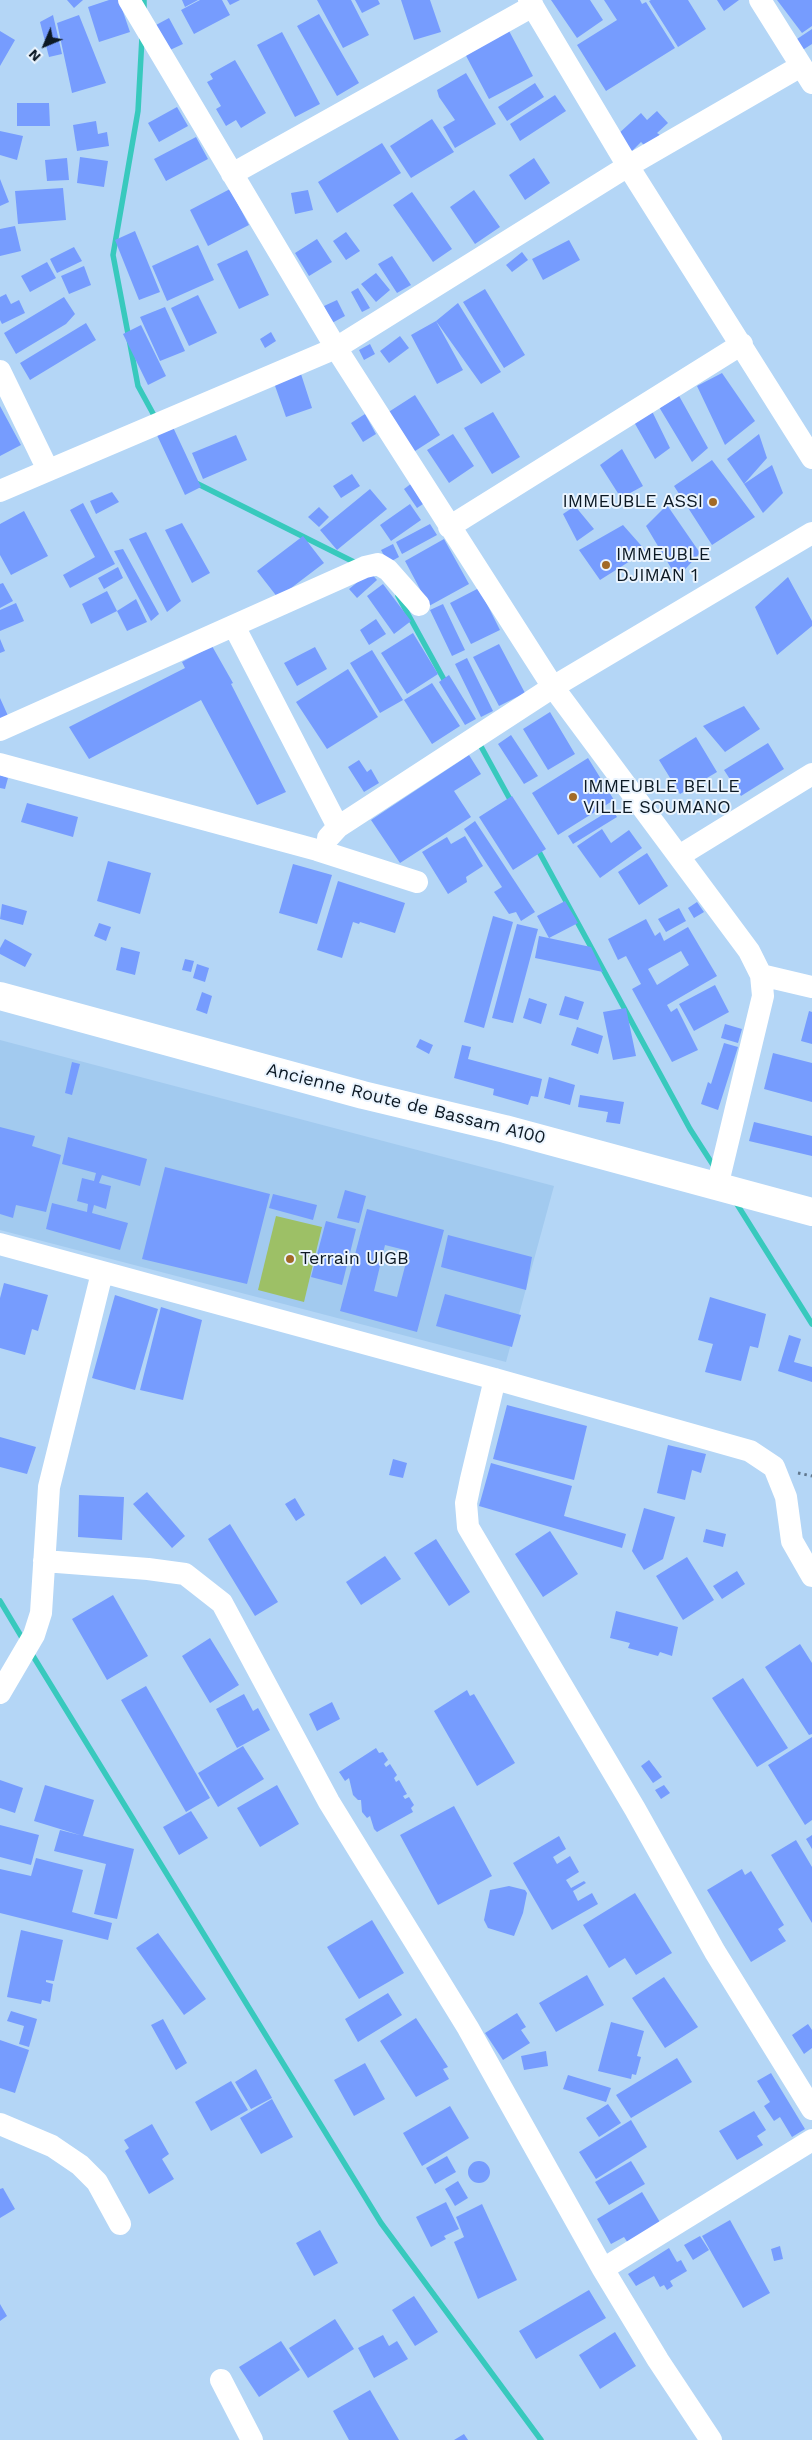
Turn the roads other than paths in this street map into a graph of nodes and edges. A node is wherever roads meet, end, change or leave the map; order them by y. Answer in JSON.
{"nodes":[{"id":1,"x":129,"y":0,"type":"edge"},
{"id":2,"x":760,"y":0,"type":"edge"},
{"id":3,"x":531,"y":3,"type":"edge"},
{"id":4,"x":806,"y":75,"type":"edge"},
{"id":5,"x":628,"y":166,"type":"junction"},
{"id":6,"x":232,"y":174,"type":"junction"},
{"id":7,"x":742,"y":344,"type":"junction"},
{"id":8,"x":336,"y":348,"type":"junction"},
{"id":9,"x":0,"y":371,"type":"edge"},
{"id":10,"x":812,"y":458,"type":"edge"},
{"id":11,"x":48,"y":470,"type":"junction"},
{"id":12,"x":0,"y":491,"type":"edge"},
{"id":13,"x":449,"y":527,"type":"junction"},
{"id":14,"x":812,"y":533,"type":"edge"},
{"id":15,"x":419,"y":605,"type":"dead end"},
{"id":16,"x":234,"y":626,"type":"junction"},
{"id":17,"x":553,"y":688,"type":"junction"},
{"id":18,"x":0,"y":730,"type":"edge"},
{"id":19,"x":0,"y":764,"type":"edge"},
{"id":20,"x":812,"y":774,"type":"edge"},
{"id":21,"x":338,"y":827,"type":"junction"},
{"id":22,"x":318,"y":850,"type":"junction"},
{"id":23,"x":679,"y":856,"type":"junction"},
{"id":24,"x":416,"y":882,"type":"dead end"},
{"id":25,"x":761,"y":975,"type":"junction"},
{"id":26,"x":812,"y":987,"type":"edge"},
{"id":27,"x":0,"y":996,"type":"edge"},
{"id":28,"x":717,"y":1186,"type":"junction"},
{"id":29,"x":812,"y":1212,"type":"edge"},
{"id":30,"x":0,"y":1244,"type":"edge"},
{"id":31,"x":102,"y":1273,"type":"junction"},
{"id":32,"x":496,"y":1379,"type":"junction"},
{"id":33,"x":44,"y":1561,"type":"junction"},
{"id":34,"x":812,"y":1576,"type":"edge"},
{"id":35,"x":0,"y":1693,"type":"edge"},
{"id":36,"x":812,"y":2109,"type":"edge"},
{"id":37,"x":0,"y":2124,"type":"edge"},
{"id":38,"x":812,"y":2140,"type":"edge"},
{"id":39,"x":120,"y":2224,"type":"dead end"},
{"id":40,"x":603,"y":2269,"type":"junction"},
{"id":41,"x":221,"y":2380,"type":"dead end"},
{"id":42,"x":252,"y":2440,"type":"edge"},
{"id":43,"x":711,"y":2440,"type":"edge"}],
"edges":[{"from":1,"to":6,"type":"street"},
{"from":2,"to":4,"type":"street"},
{"from":3,"to":5,"type":"street"},
{"from":3,"to":6,"type":"street"},
{"from":4,"to":5,"type":"street"},
{"from":5,"to":7,"type":"street"},
{"from":5,"to":8,"type":"street"},
{"from":6,"to":8,"type":"street"},
{"from":7,"to":10,"type":"street"},
{"from":7,"to":13,"type":"street"},
{"from":8,"to":11,"type":"street"},
{"from":8,"to":13,"type":"street"},
{"from":9,"to":11,"type":"street"},
{"from":11,"to":12,"type":"street"},
{"from":13,"to":17,"type":"street"},
{"from":14,"to":17,"type":"street"},
{"from":15,"to":16,"type":"street"},
{"from":16,"to":18,"type":"street"},
{"from":16,"to":21,"type":"street"},
{"from":17,"to":21,"type":"street"},
{"from":17,"to":23,"type":"street"},
{"from":19,"to":22,"type":"street"},
{"from":20,"to":23,"type":"street"},
{"from":21,"to":22,"type":"street"},
{"from":22,"to":24,"type":"street"},
{"from":23,"to":25,"type":"street"},
{"from":25,"to":26,"type":"street"},
{"from":25,"to":28,"type":"street"},
{"from":27,"to":28,"type":"main road","name":"Ancienne Route de Bassam A100"},
{"from":28,"to":29,"type":"main road","name":"Ancienne Route de Bassam A100"},
{"from":30,"to":31,"type":"street"},
{"from":31,"to":32,"type":"street"},
{"from":31,"to":33,"type":"street"},
{"from":32,"to":34,"type":"street"},
{"from":32,"to":36,"type":"street"},
{"from":33,"to":35,"type":"street"},
{"from":33,"to":40,"type":"street"},
{"from":37,"to":39,"type":"street"},
{"from":38,"to":40,"type":"street"},
{"from":40,"to":43,"type":"street"},
{"from":41,"to":42,"type":"street"}]}
